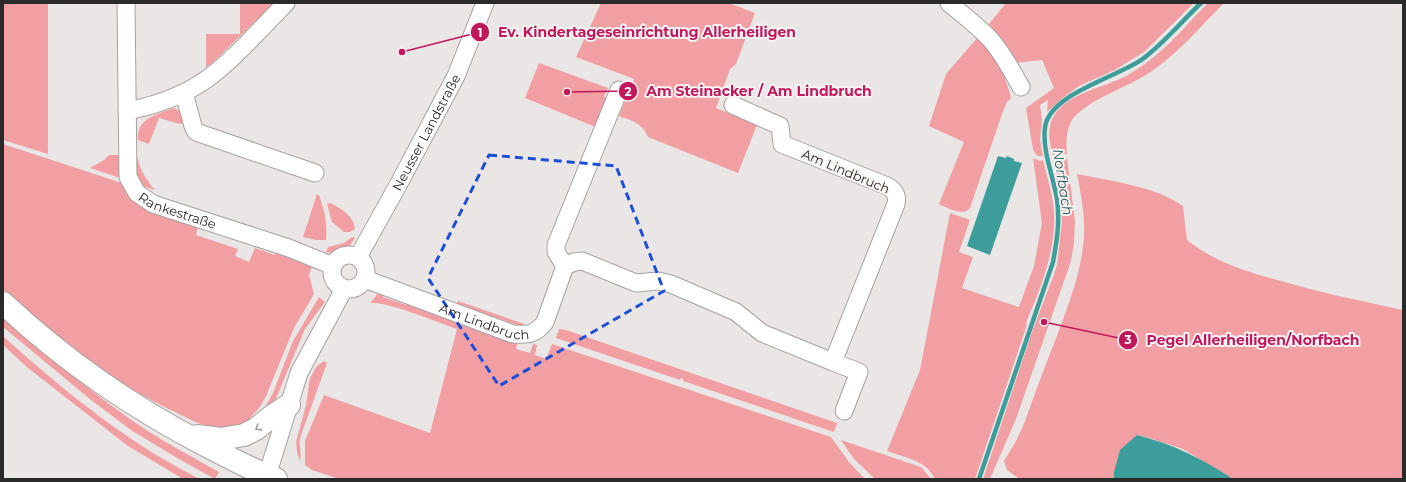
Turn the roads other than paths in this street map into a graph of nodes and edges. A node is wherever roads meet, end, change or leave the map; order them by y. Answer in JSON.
{"nodes":[{"id":1,"x":126,"y":3,"type":"edge"},
{"id":2,"x":286,"y":3,"type":"edge"},
{"id":3,"x":485,"y":3,"type":"edge"},
{"id":4,"x":949,"y":3,"type":"edge"},
{"id":5,"x":1021,"y":87,"type":"dead end"},
{"id":6,"x":619,"y":90,"type":"dead end"},
{"id":7,"x":184,"y":93,"type":"junction"},
{"id":8,"x":733,"y":105,"type":"dead end"},
{"id":9,"x":127,"y":111,"type":"junction"},
{"id":10,"x":315,"y":173,"type":"dead end"},
{"id":11,"x":358,"y":257,"type":"junction"},
{"id":12,"x":333,"y":266,"type":"junction"},
{"id":13,"x":565,"y":266,"type":"junction"},
{"id":14,"x":365,"y":279,"type":"junction"},
{"id":15,"x":344,"y":289,"type":"junction"},
{"id":16,"x":3,"y":303,"type":"edge"},
{"id":17,"x":833,"y":362,"type":"junction"},
{"id":18,"x":289,"y":405,"type":"junction"},
{"id":19,"x":844,"y":411,"type":"dead end"},
{"id":20,"x":184,"y":434,"type":"junction"},
{"id":21,"x":270,"y":478,"type":"edge"}],
"edges":[{"from":1,"to":9,"type":"street","name":"Rankestraße"},
{"from":2,"to":7,"type":"street"},
{"from":3,"to":11,"type":"street","name":"Neusser Landstraße"},
{"from":4,"to":5,"type":"street"},
{"from":6,"to":13,"type":"street"},
{"from":7,"to":9,"type":"street"},
{"from":7,"to":10,"type":"street"},
{"from":8,"to":17,"type":"street","name":"Am Lindbruch"},
{"from":9,"to":12,"type":"street","name":"Rankestraße"},
{"from":11,"to":12,"type":"street"},
{"from":11,"to":14,"type":"street"},
{"from":12,"to":15,"type":"street"},
{"from":13,"to":14,"type":"street","name":"Am Lindbruch"},
{"from":13,"to":17,"type":"street"},
{"from":14,"to":15,"type":"street"},
{"from":15,"to":18,"type":"street"},
{"from":16,"to":20,"type":"main road"},
{"from":17,"to":19,"type":"street"},
{"from":18,"to":20,"type":"main road","one_way":true},
{"from":18,"to":21,"type":"street"},
{"from":20,"to":21,"type":"main road"}]}
